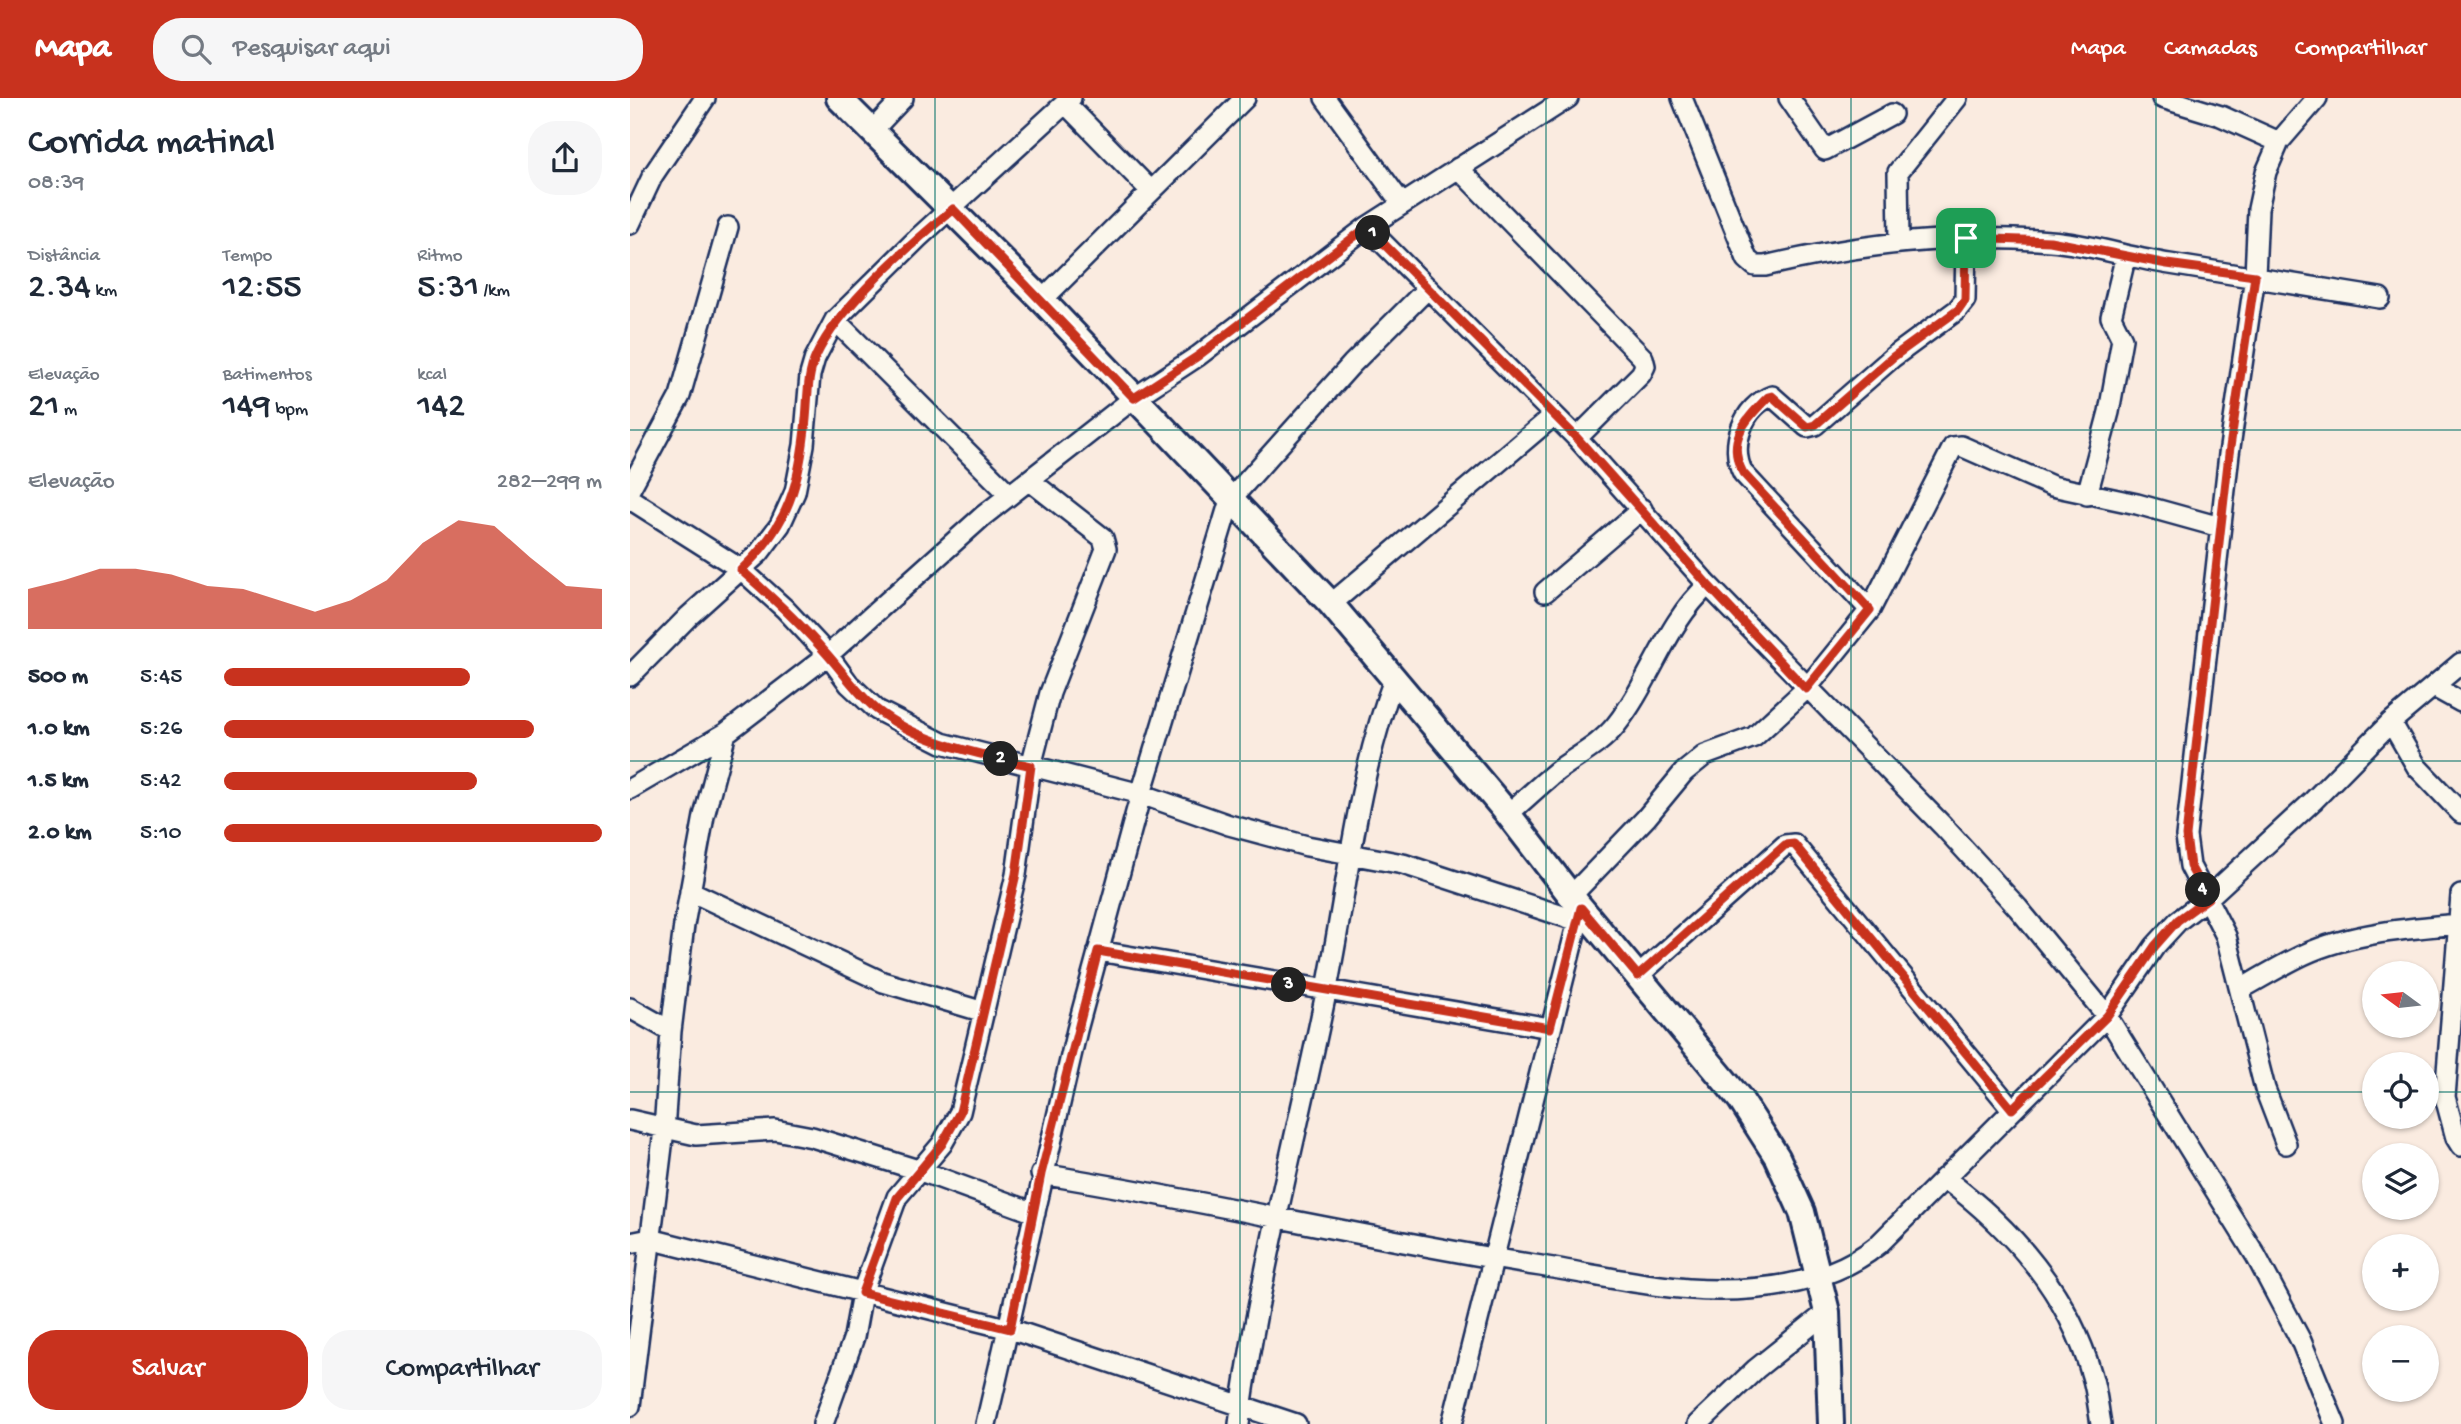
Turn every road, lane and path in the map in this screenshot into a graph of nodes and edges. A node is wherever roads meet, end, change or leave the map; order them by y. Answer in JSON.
{"nodes":[{"id":1,"x":705,"y":98,"type":"edge"},
{"id":2,"x":839,"y":98,"type":"edge"},
{"id":3,"x":903,"y":98,"type":"edge"},
{"id":4,"x":1245,"y":98,"type":"edge"},
{"id":5,"x":1325,"y":98,"type":"edge"},
{"id":6,"x":1568,"y":98,"type":"edge"},
{"id":7,"x":1682,"y":98,"type":"edge"},
{"id":8,"x":1790,"y":98,"type":"edge"},
{"id":9,"x":1957,"y":98,"type":"edge"},
{"id":10,"x":2162,"y":98,"type":"edge"},
{"id":11,"x":2317,"y":98,"type":"edge"},
{"id":12,"x":1069,"y":101,"type":"edge"},
{"id":13,"x":1892,"y":114,"type":"dead end"},
{"id":14,"x":871,"y":132,"type":"junction"},
{"id":15,"x":2279,"y":142,"type":"junction"},
{"id":16,"x":1458,"y":168,"type":"junction"},
{"id":17,"x":1151,"y":191,"type":"junction"},
{"id":18,"x":1402,"y":204,"type":"junction"},
{"id":19,"x":953,"y":209,"type":"junction"},
{"id":20,"x":630,"y":224,"type":"edge"},
{"id":21,"x":728,"y":227,"type":"dead end"},
{"id":22,"x":1367,"y":227,"type":"junction"},
{"id":23,"x":1966,"y":238,"type":"junction"},
{"id":24,"x":1899,"y":242,"type":"junction"},
{"id":25,"x":2126,"y":255,"type":"junction"},
{"id":26,"x":2255,"y":276,"type":"junction"},
{"id":27,"x":1427,"y":289,"type":"junction"},
{"id":28,"x":2380,"y":298,"type":"dead end"},
{"id":29,"x":1042,"y":300,"type":"junction"},
{"id":30,"x":835,"y":320,"type":"junction"},
{"id":31,"x":1134,"y":398,"type":"junction"},
{"id":32,"x":1552,"y":417,"type":"junction"},
{"id":33,"x":1577,"y":438,"type":"junction"},
{"id":34,"x":1029,"y":480,"type":"junction"},
{"id":35,"x":630,"y":489,"type":"edge"},
{"id":36,"x":1010,"y":495,"type":"junction"},
{"id":37,"x":2087,"y":495,"type":"junction"},
{"id":38,"x":630,"y":499,"type":"edge"},
{"id":39,"x":1230,"y":500,"type":"junction"},
{"id":40,"x":1642,"y":509,"type":"junction"},
{"id":41,"x":2220,"y":527,"type":"junction"},
{"id":42,"x":741,"y":570,"type":"junction"},
{"id":43,"x":1708,"y":585,"type":"junction"},
{"id":44,"x":1545,"y":592,"type":"dead end"},
{"id":45,"x":1331,"y":604,"type":"junction"},
{"id":46,"x":1870,"y":610,"type":"junction"},
{"id":47,"x":828,"y":655,"type":"junction"},
{"id":48,"x":2461,"y":663,"type":"edge"},
{"id":49,"x":630,"y":676,"type":"edge"},
{"id":50,"x":1395,"y":677,"type":"junction"},
{"id":51,"x":2434,"y":687,"type":"junction"},
{"id":52,"x":1806,"y":689,"type":"junction"},
{"id":53,"x":2461,"y":702,"type":"edge"},
{"id":54,"x":2391,"y":722,"type":"junction"},
{"id":55,"x":726,"y":733,"type":"junction"},
{"id":56,"x":1031,"y":766,"type":"junction"},
{"id":57,"x":630,"y":789,"type":"edge"},
{"id":58,"x":1141,"y":794,"type":"junction"},
{"id":59,"x":2461,"y":813,"type":"edge"},
{"id":60,"x":1508,"y":814,"type":"junction"},
{"id":61,"x":1351,"y":856,"type":"junction"},
{"id":62,"x":690,"y":891,"type":"junction"},
{"id":63,"x":2461,"y":895,"type":"edge"},
{"id":64,"x":2208,"y":898,"type":"junction"},
{"id":65,"x":1577,"y":908,"type":"junction"},
{"id":66,"x":2459,"y":924,"type":"edge"},
{"id":67,"x":1098,"y":951,"type":"junction"},
{"id":68,"x":1638,"y":976,"type":"junction"},
{"id":69,"x":2241,"y":989,"type":"junction"},
{"id":70,"x":1326,"y":992,"type":"junction"},
{"id":71,"x":630,"y":1009,"type":"edge"},
{"id":72,"x":984,"y":1012,"type":"junction"},
{"id":73,"x":2107,"y":1016,"type":"junction"},
{"id":74,"x":1550,"y":1028,"type":"junction"},
{"id":75,"x":671,"y":1031,"type":"junction"},
{"id":76,"x":2012,"y":1109,"type":"junction"},
{"id":77,"x":630,"y":1120,"type":"edge"},
{"id":78,"x":664,"y":1130,"type":"junction"},
{"id":79,"x":2286,"y":1144,"type":"dead end"},
{"id":80,"x":2461,"y":1146,"type":"edge"},
{"id":81,"x":918,"y":1170,"type":"junction"},
{"id":82,"x":1041,"y":1174,"type":"junction"},
{"id":83,"x":1944,"y":1178,"type":"junction"},
{"id":84,"x":1035,"y":1213,"type":"junction"},
{"id":85,"x":1277,"y":1217,"type":"junction"},
{"id":86,"x":650,"y":1239,"type":"junction"},
{"id":87,"x":630,"y":1244,"type":"edge"},
{"id":88,"x":1494,"y":1259,"type":"junction"},
{"id":89,"x":1818,"y":1276,"type":"junction"},
{"id":90,"x":862,"y":1293,"type":"junction"},
{"id":91,"x":1827,"y":1312,"type":"junction"},
{"id":92,"x":1010,"y":1329,"type":"junction"},
{"id":93,"x":631,"y":1393,"type":"edge"},
{"id":94,"x":1240,"y":1416,"type":"edge"},
{"id":95,"x":823,"y":1424,"type":"edge"},
{"id":96,"x":986,"y":1424,"type":"edge"},
{"id":97,"x":1296,"y":1424,"type":"edge"},
{"id":98,"x":1452,"y":1424,"type":"edge"},
{"id":99,"x":1698,"y":1424,"type":"edge"},
{"id":100,"x":1831,"y":1424,"type":"edge"},
{"id":101,"x":2101,"y":1424,"type":"edge"},
{"id":102,"x":2335,"y":1424,"type":"edge"}],
"edges":[{"from":1,"to":20,"type":"street"},
{"from":2,"to":14,"type":"street"},
{"from":3,"to":14,"type":"street"},
{"from":4,"to":17,"type":"street"},
{"from":5,"to":18,"type":"street"},
{"from":6,"to":16,"type":"street"},
{"from":7,"to":24,"type":"street"},
{"from":8,"to":13,"type":"street"},
{"from":9,"to":24,"type":"street"},
{"from":10,"to":15,"type":"street"},
{"from":11,"to":15,"type":"street"},
{"from":12,"to":17,"type":"street"},
{"from":12,"to":19,"type":"street"},
{"from":14,"to":19,"type":"street"},
{"from":15,"to":26,"type":"street"},
{"from":16,"to":18,"type":"street"},
{"from":16,"to":33,"type":"street"},
{"from":17,"to":29,"type":"street"},
{"from":18,"to":22,"type":"street"},
{"from":19,"to":29,"type":"street"},
{"from":19,"to":30,"type":"street"},
{"from":21,"to":35,"type":"street"},
{"from":22,"to":27,"type":"street"},
{"from":22,"to":31,"type":"street"},
{"from":23,"to":24,"type":"street"},
{"from":23,"to":25,"type":"street"},
{"from":23,"to":46,"type":"street"},
{"from":25,"to":26,"type":"street"},
{"from":25,"to":37,"type":"street"},
{"from":26,"to":28,"type":"street"},
{"from":26,"to":41,"type":"street"},
{"from":27,"to":32,"type":"street"},
{"from":27,"to":39,"type":"street"},
{"from":29,"to":31,"type":"street"},
{"from":30,"to":36,"type":"street"},
{"from":30,"to":42,"type":"street"},
{"from":31,"to":34,"type":"street"},
{"from":31,"to":39,"type":"street"},
{"from":32,"to":33,"type":"street"},
{"from":32,"to":45,"type":"street"},
{"from":33,"to":40,"type":"street"},
{"from":34,"to":36,"type":"street"},
{"from":34,"to":56,"type":"street"},
{"from":36,"to":47,"type":"street"},
{"from":37,"to":41,"type":"street"},
{"from":37,"to":46,"type":"street"},
{"from":38,"to":42,"type":"street"},
{"from":39,"to":45,"type":"street"},
{"from":39,"to":58,"type":"street"},
{"from":40,"to":43,"type":"street"},
{"from":40,"to":44,"type":"street"},
{"from":41,"to":64,"type":"street"},
{"from":42,"to":47,"type":"street"},
{"from":42,"to":49,"type":"street"},
{"from":43,"to":52,"type":"street"},
{"from":43,"to":60,"type":"street"},
{"from":45,"to":50,"type":"street"},
{"from":46,"to":52,"type":"street"},
{"from":47,"to":55,"type":"street"},
{"from":47,"to":56,"type":"street"},
{"from":48,"to":51,"type":"street"},
{"from":50,"to":60,"type":"street"},
{"from":50,"to":61,"type":"street"},
{"from":51,"to":53,"type":"street"},
{"from":51,"to":54,"type":"street"},
{"from":52,"to":65,"type":"street"},
{"from":52,"to":73,"type":"street"},
{"from":54,"to":59,"type":"street"},
{"from":54,"to":64,"type":"street"},
{"from":55,"to":57,"type":"street"},
{"from":55,"to":62,"type":"street"},
{"from":56,"to":58,"type":"street"},
{"from":56,"to":72,"type":"street"},
{"from":58,"to":61,"type":"street"},
{"from":58,"to":67,"type":"street"},
{"from":60,"to":65,"type":"street"},
{"from":61,"to":65,"type":"street"},
{"from":61,"to":70,"type":"street"},
{"from":62,"to":72,"type":"street"},
{"from":62,"to":75,"type":"street"},
{"from":63,"to":66,"type":"street"},
{"from":64,"to":69,"type":"street"},
{"from":64,"to":73,"type":"street"},
{"from":65,"to":68,"type":"street"},
{"from":65,"to":74,"type":"street"},
{"from":66,"to":69,"type":"street"},
{"from":66,"to":80,"type":"street"},
{"from":67,"to":70,"type":"street"},
{"from":67,"to":82,"type":"street"},
{"from":68,"to":76,"type":"street"},
{"from":68,"to":89,"type":"street"},
{"from":69,"to":79,"type":"street"},
{"from":70,"to":74,"type":"street"},
{"from":70,"to":85,"type":"street"},
{"from":71,"to":75,"type":"street"},
{"from":72,"to":81,"type":"street"},
{"from":73,"to":76,"type":"street"},
{"from":73,"to":102,"type":"street"},
{"from":74,"to":88,"type":"street"},
{"from":75,"to":78,"type":"street"},
{"from":76,"to":83,"type":"street"},
{"from":77,"to":78,"type":"street"},
{"from":78,"to":81,"type":"street"},
{"from":78,"to":86,"type":"street"},
{"from":81,"to":84,"type":"street"},
{"from":81,"to":90,"type":"street"},
{"from":82,"to":84,"type":"street"},
{"from":82,"to":85,"type":"street"},
{"from":83,"to":89,"type":"street"},
{"from":83,"to":101,"type":"street"},
{"from":84,"to":92,"type":"street"},
{"from":85,"to":88,"type":"street"},
{"from":85,"to":94,"type":"street"},
{"from":86,"to":87,"type":"street"},
{"from":86,"to":90,"type":"street"},
{"from":86,"to":93,"type":"street"},
{"from":88,"to":89,"type":"street"},
{"from":88,"to":98,"type":"street"},
{"from":89,"to":91,"type":"street"},
{"from":90,"to":92,"type":"street"},
{"from":90,"to":95,"type":"street"},
{"from":91,"to":99,"type":"street"},
{"from":91,"to":100,"type":"street"},
{"from":92,"to":94,"type":"street"},
{"from":92,"to":96,"type":"street"},
{"from":94,"to":97,"type":"street"}]}
